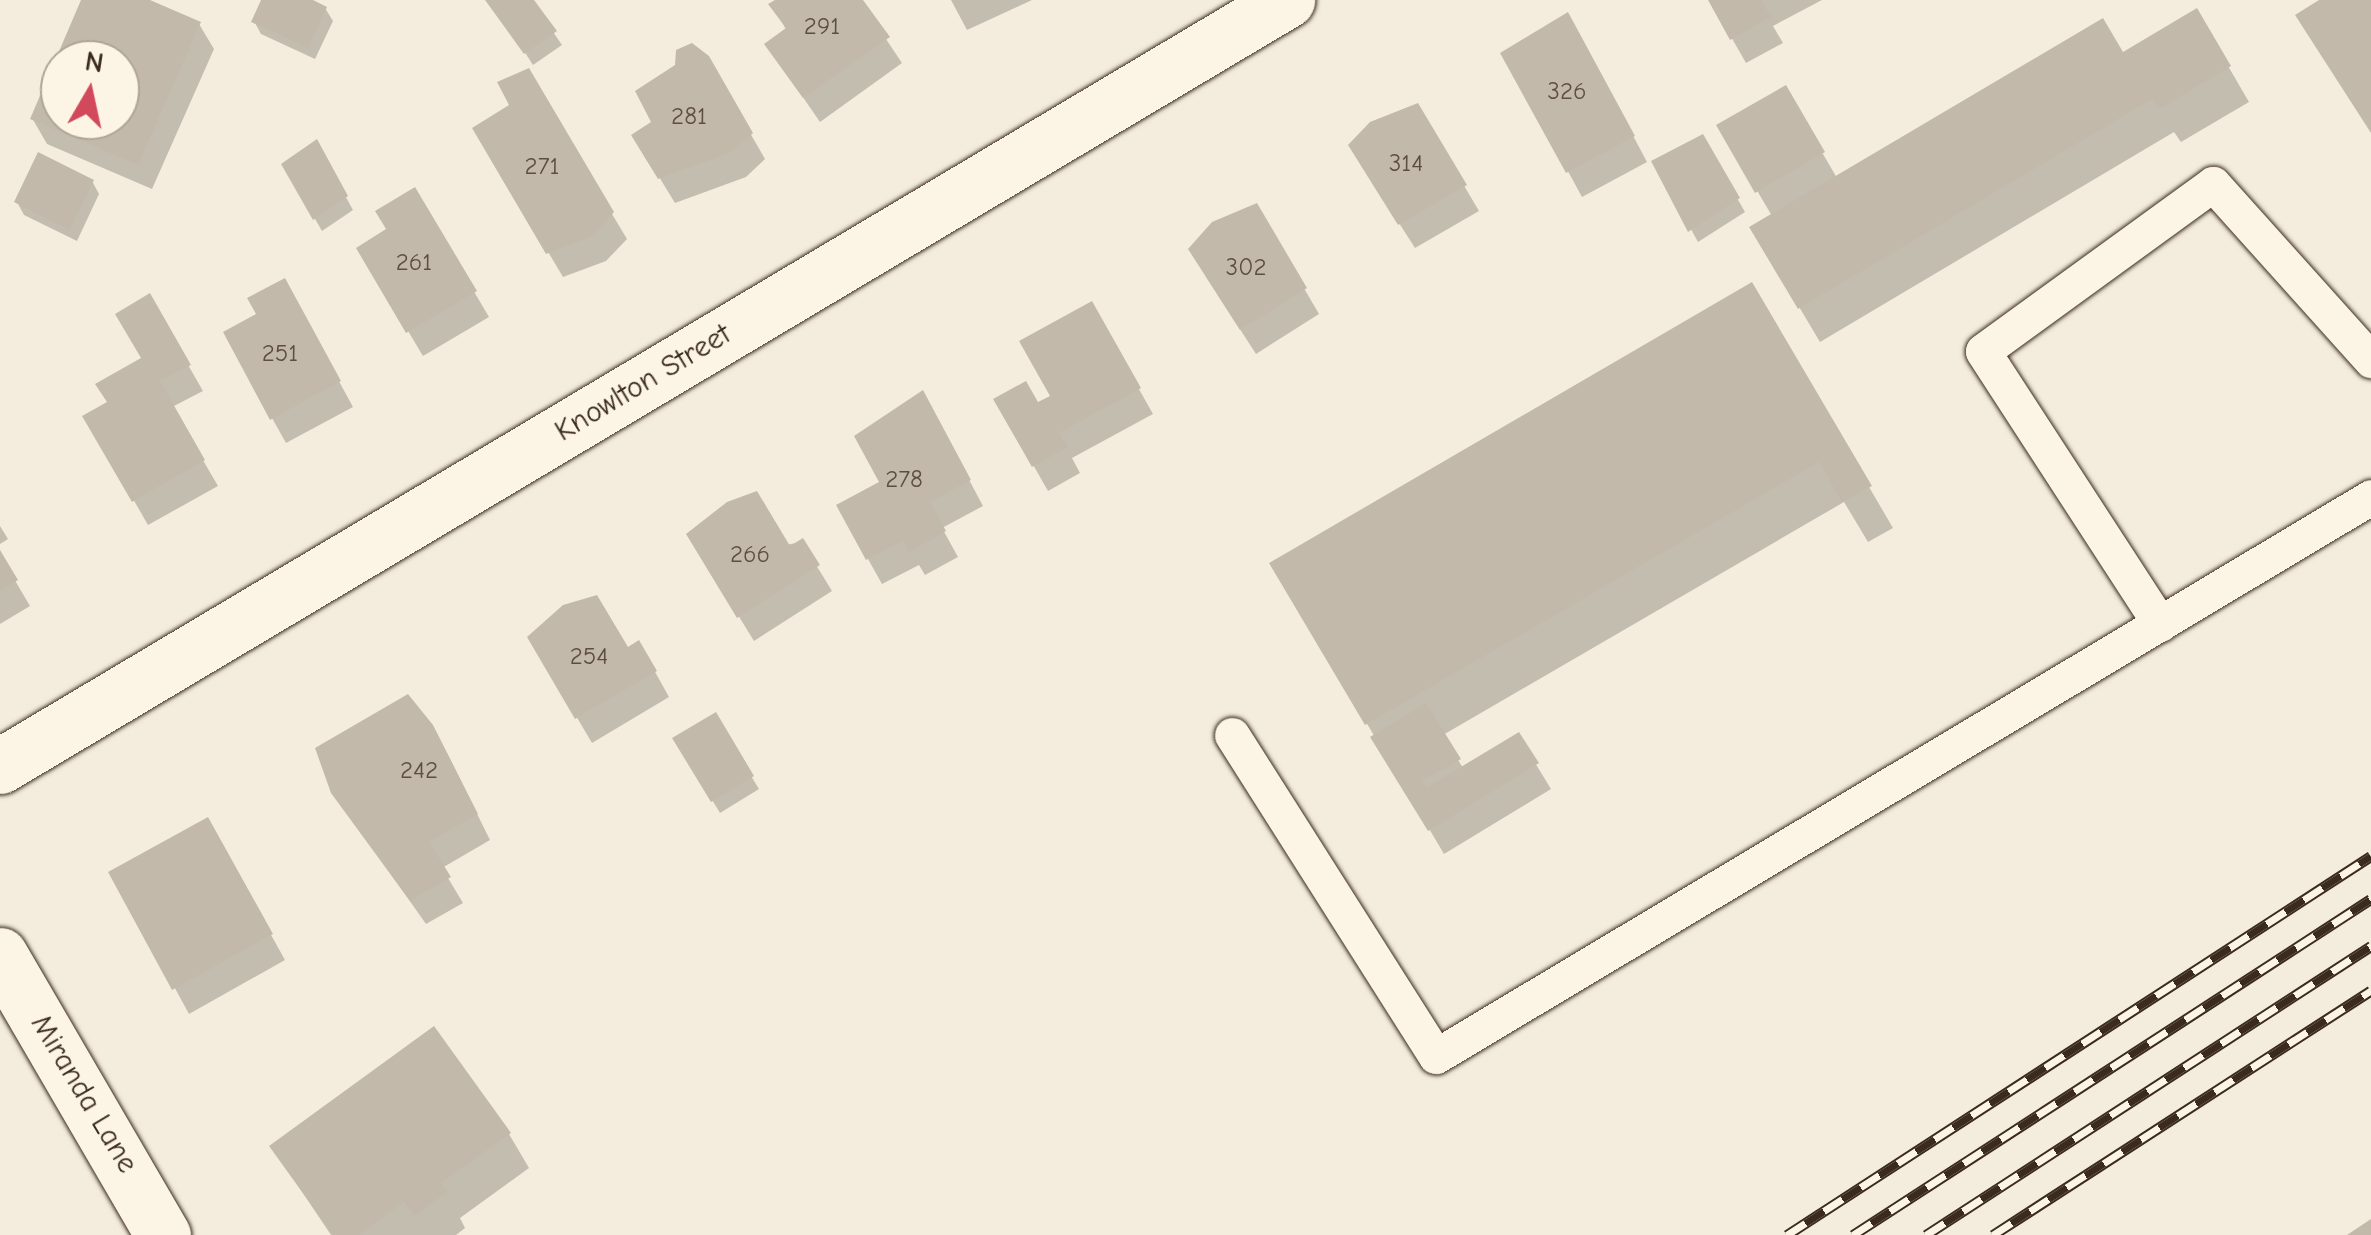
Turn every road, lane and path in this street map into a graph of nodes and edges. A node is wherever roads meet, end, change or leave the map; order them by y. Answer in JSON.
{"nodes":[{"id":1,"x":1287,"y":0,"type":"edge"},
{"id":2,"x":2371,"y":360,"type":"edge"},
{"id":3,"x":2371,"y":497,"type":"edge"},
{"id":4,"x":2160,"y":624,"type":"junction"},
{"id":5,"x":1232,"y":735,"type":"dead end"},
{"id":6,"x":0,"y":766,"type":"edge"},
{"id":7,"x":0,"y":955,"type":"edge"},
{"id":8,"x":163,"y":1235,"type":"edge"}],
"edges":[{"from":1,"to":6,"type":"street","name":"Knowlton Street"},
{"from":2,"to":4,"type":"lane"},
{"from":3,"to":4,"type":"lane"},
{"from":4,"to":5,"type":"lane"},
{"from":7,"to":8,"type":"street","name":"Miranda Lane"}]}
